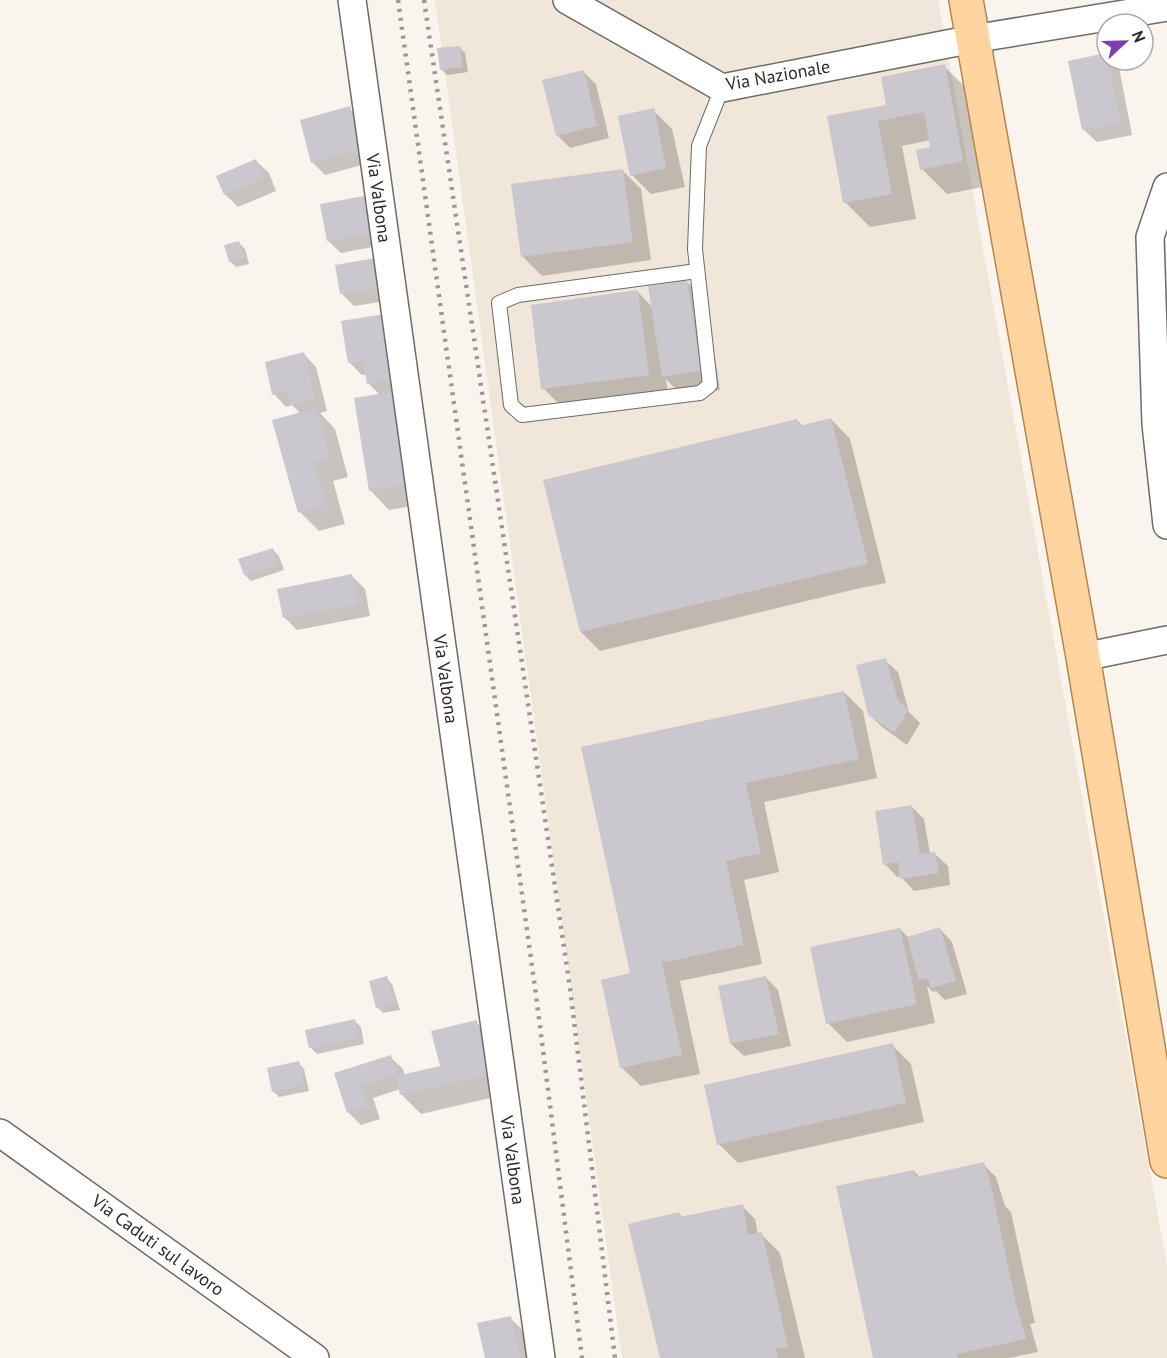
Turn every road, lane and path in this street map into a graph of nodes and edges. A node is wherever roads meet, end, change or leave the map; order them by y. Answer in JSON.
{"nodes":[{"id":1,"x":352,"y":0,"type":"edge"},
{"id":2,"x":567,"y":0,"type":"edge"},
{"id":3,"x":966,"y":0,"type":"edge"},
{"id":4,"x":1167,"y":7,"type":"edge"},
{"id":5,"x":973,"y":39,"type":"junction"},
{"id":6,"x":722,"y":88,"type":"junction"},
{"id":7,"x":1167,"y":187,"type":"edge"},
{"id":8,"x":697,"y":271,"type":"junction"},
{"id":9,"x":1167,"y":525,"type":"edge"},
{"id":10,"x":1167,"y":640,"type":"edge"},
{"id":11,"x":1083,"y":657,"type":"junction"},
{"id":12,"x":0,"y":1133,"type":"edge"},
{"id":13,"x":1167,"y":1161,"type":"edge"},
{"id":14,"x":315,"y":1358,"type":"edge"},
{"id":15,"x":541,"y":1358,"type":"edge"}],
"edges":[{"from":1,"to":15,"type":"street","name":"Via Valbona"},
{"from":2,"to":6,"type":"street","name":"Via Nazionale"},
{"from":3,"to":5,"type":"main road"},
{"from":4,"to":5,"type":"street","name":"Via Nazionale"},
{"from":5,"to":6,"type":"street","name":"Via Nazionale"},
{"from":5,"to":11,"type":"main road"},
{"from":6,"to":8,"type":"lane"},
{"from":7,"to":9,"type":"street"},
{"from":8,"to":8,"type":"lane"},
{"from":10,"to":11,"type":"street"},
{"from":11,"to":13,"type":"main road"},
{"from":12,"to":14,"type":"street","name":"Via Caduti sul lavoro"}]}
